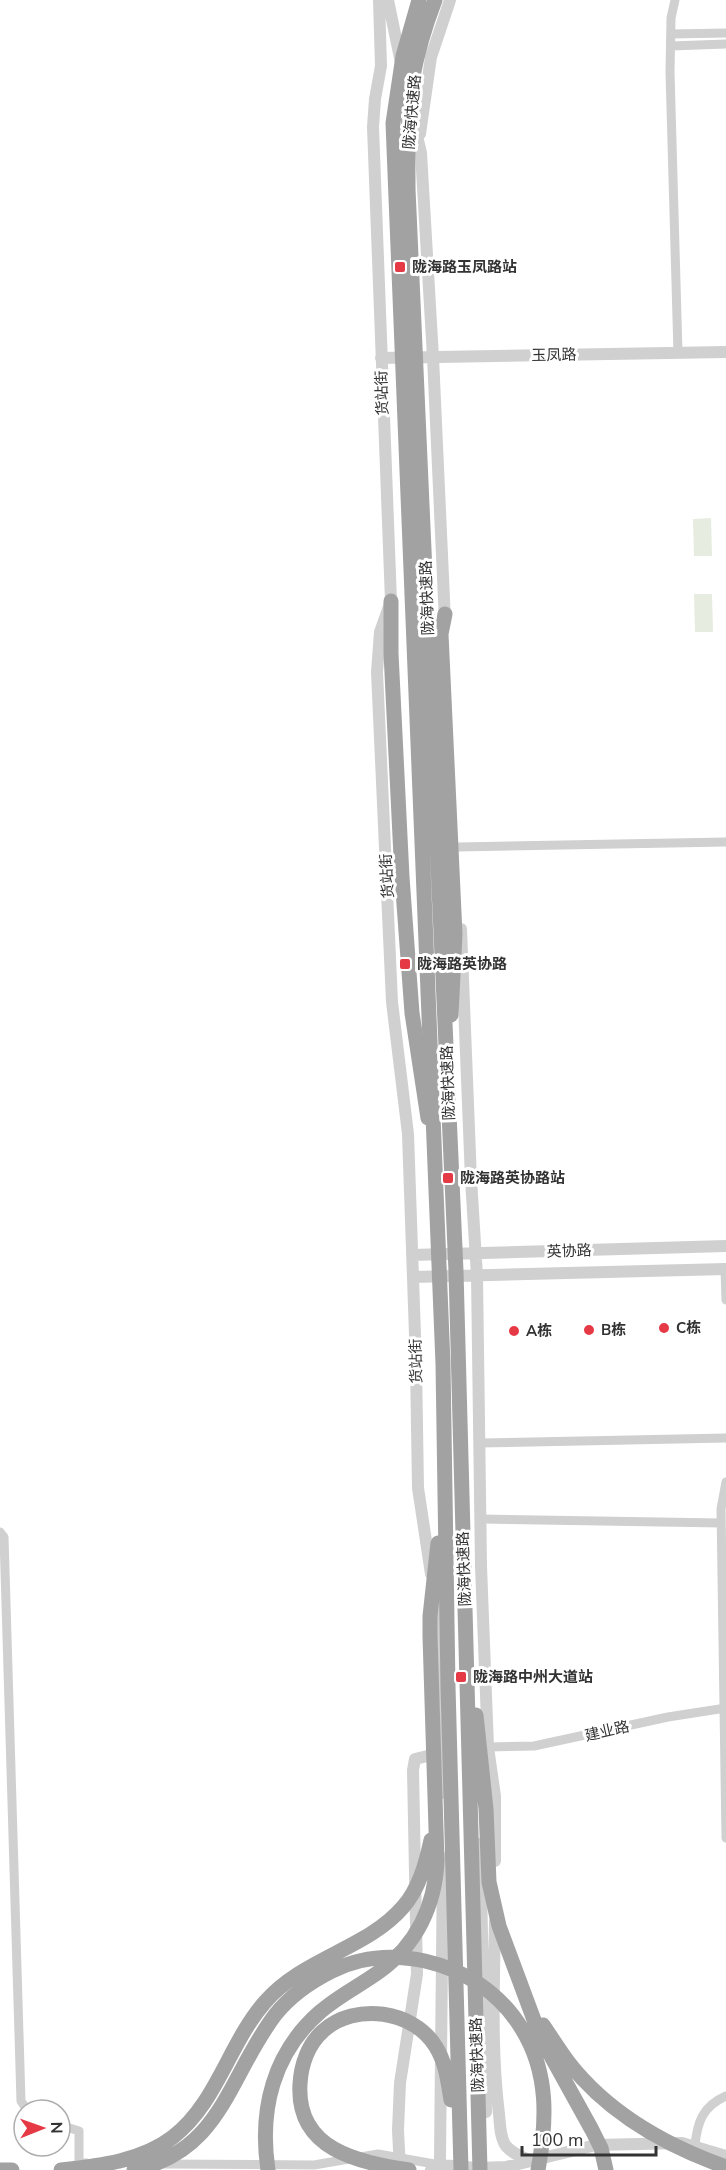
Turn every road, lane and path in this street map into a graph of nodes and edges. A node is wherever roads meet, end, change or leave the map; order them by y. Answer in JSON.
{"nodes":[{"id":1,"x":379,"y":0,"type":"edge"},
{"id":2,"x":388,"y":0,"type":"edge"},
{"id":3,"x":395,"y":0,"type":"edge"},
{"id":4,"x":419,"y":0,"type":"edge"},
{"id":5,"x":435,"y":0,"type":"edge"},
{"id":6,"x":450,"y":0,"type":"edge"},
{"id":7,"x":675,"y":0,"type":"edge"},
{"id":8,"x":390,"y":17,"type":"junction"},
{"id":9,"x":726,"y":33,"type":"edge"},
{"id":10,"x":671,"y":34,"type":"junction"},
{"id":11,"x":726,"y":44,"type":"edge"},
{"id":12,"x":671,"y":45,"type":"junction"},
{"id":13,"x":381,"y":66,"type":"junction"},
{"id":14,"x":421,"y":153,"type":"junction"},
{"id":15,"x":726,"y":352,"type":"edge"},
{"id":16,"x":678,"y":353,"type":"junction"},
{"id":17,"x":433,"y":357,"type":"junction"},
{"id":18,"x":381,"y":358,"type":"junction"},
{"id":19,"x":391,"y":601,"type":"junction"},
{"id":20,"x":445,"y":614,"type":"junction"},
{"id":21,"x":726,"y":842,"type":"edge"},
{"id":22,"x":458,"y":847,"type":"junction"},
{"id":23,"x":448,"y":1088,"type":"junction"},
{"id":24,"x":435,"y":1168,"type":"junction"},
{"id":25,"x":726,"y":1243,"type":"edge"},
{"id":26,"x":475,"y":1253,"type":"junction"},
{"id":27,"x":412,"y":1255,"type":"junction"},
{"id":28,"x":726,"y":1269,"type":"edge"},
{"id":29,"x":477,"y":1276,"type":"junction"},
{"id":30,"x":413,"y":1277,"type":"junction"},
{"id":31,"x":726,"y":1300,"type":"edge"},
{"id":32,"x":726,"y":1437,"type":"edge"},
{"id":33,"x":480,"y":1443,"type":"junction"},
{"id":34,"x":445,"y":1478,"type":"junction"},
{"id":35,"x":726,"y":1482,"type":"edge"},
{"id":36,"x":481,"y":1519,"type":"junction"},
{"id":37,"x":721,"y":1523,"type":"junction"},
{"id":38,"x":0,"y":1532,"type":"edge"},
{"id":39,"x":466,"y":1645,"type":"junction"},
{"id":40,"x":725,"y":1708,"type":"edge"},
{"id":41,"x":488,"y":1748,"type":"junction"},
{"id":42,"x":442,"y":1753,"type":"junction"},
{"id":43,"x":436,"y":1817,"type":"junction"},
{"id":44,"x":726,"y":1838,"type":"edge"},
{"id":45,"x":526,"y":2000,"type":"junction"},
{"id":46,"x":726,"y":2096,"type":"edge"},
{"id":47,"x":21,"y":2098,"type":"edge"},
{"id":48,"x":72,"y":2129,"type":"edge"},
{"id":49,"x":695,"y":2146,"type":"junction"},
{"id":50,"x":726,"y":2156,"type":"edge"},
{"id":51,"x":483,"y":2163,"type":"edge"},
{"id":52,"x":400,"y":2164,"type":"edge"},
{"id":53,"x":437,"y":2164,"type":"edge"},
{"id":54,"x":534,"y":2165,"type":"edge"},
{"id":55,"x":726,"y":2168,"type":"edge"},
{"id":56,"x":0,"y":2170,"type":"edge"},
{"id":57,"x":12,"y":2170,"type":"edge"},
{"id":58,"x":61,"y":2170,"type":"edge"},
{"id":59,"x":134,"y":2170,"type":"edge"},
{"id":60,"x":268,"y":2170,"type":"edge"},
{"id":61,"x":409,"y":2170,"type":"edge"},
{"id":62,"x":461,"y":2170,"type":"edge"},
{"id":63,"x":606,"y":2170,"type":"edge"}],
"edges":[{"from":1,"to":13,"type":"street","name":"货站街"},
{"from":2,"to":8,"type":"street"},
{"from":3,"to":8,"type":"street"},
{"from":4,"to":24,"type":"highway","name":"陇海快速路","bridge":true},
{"from":5,"to":23,"type":"highway","name":"陇海快速路","bridge":true},
{"from":6,"to":14,"type":"street"},
{"from":7,"to":10,"type":"street"},
{"from":8,"to":13,"type":"street"},
{"from":8,"to":14,"type":"street"},
{"from":9,"to":10,"type":"street"},
{"from":10,"to":12,"type":"street"},
{"from":11,"to":12,"type":"street"},
{"from":12,"to":16,"type":"street"},
{"from":13,"to":18,"type":"street","name":"货站街"},
{"from":14,"to":17,"type":"street"},
{"from":15,"to":16,"type":"street","name":"玉凤路"},
{"from":16,"to":17,"type":"street","name":"玉凤路"},
{"from":17,"to":18,"type":"street","name":"玉凤路"},
{"from":17,"to":20,"type":"street"},
{"from":18,"to":19,"type":"street","name":"货站街"},
{"from":19,"to":24,"type":"highway","bridge":true},
{"from":19,"to":27,"type":"street","name":"货站街"},
{"from":20,"to":22,"type":"street"},
{"from":20,"to":23,"type":"highway","bridge":true},
{"from":21,"to":22,"type":"street"},
{"from":22,"to":26,"type":"street"},
{"from":23,"to":39,"type":"highway","name":"陇海快速路","bridge":true},
{"from":24,"to":34,"type":"highway","name":"陇海快速路","bridge":true},
{"from":25,"to":26,"type":"street","name":"英协路"},
{"from":26,"to":27,"type":"street","name":"英协路"},
{"from":26,"to":29,"type":"street"},
{"from":27,"to":30,"type":"street","name":"货站街"},
{"from":28,"to":29,"type":"street","name":"英协路"},
{"from":28,"to":31,"type":"street"},
{"from":29,"to":30,"type":"street","name":"英协路"},
{"from":29,"to":33,"type":"street"},
{"from":30,"to":42,"type":"street","name":"货站街"},
{"from":32,"to":33,"type":"street"},
{"from":33,"to":36,"type":"street"},
{"from":34,"to":43,"type":"highway","bridge":true},
{"from":34,"to":62,"type":"highway","name":"陇海快速路","bridge":true},
{"from":35,"to":37,"type":"street"},
{"from":36,"to":37,"type":"street"},
{"from":36,"to":41,"type":"street"},
{"from":37,"to":40,"type":"street"},
{"from":38,"to":47,"type":"street"},
{"from":39,"to":45,"type":"highway","bridge":true},
{"from":39,"to":51,"type":"highway","name":"陇海快速路","bridge":true},
{"from":40,"to":41,"type":"street","name":"建业路"},
{"from":40,"to":44,"type":"street"},
{"from":41,"to":51,"type":"street"},
{"from":41,"to":54,"type":"street"},
{"from":42,"to":52,"type":"street"},
{"from":42,"to":53,"type":"street","name":"货站街"},
{"from":43,"to":58,"type":"highway","bridge":true},
{"from":43,"to":60,"type":"highway","bridge":true},
{"from":45,"to":55,"type":"highway","bridge":true},
{"from":45,"to":63,"type":"highway","bridge":true},
{"from":46,"to":49,"type":"street"},
{"from":48,"to":52,"type":"street"},
{"from":49,"to":50,"type":"street"},
{"from":49,"to":54,"type":"street"},
{"from":52,"to":53,"type":"street"},
{"from":53,"to":54,"type":"street"},
{"from":54,"to":59,"type":"highway","bridge":true},
{"from":56,"to":57,"type":"highway"},
{"from":61,"to":62,"type":"highway","bridge":true}]}
